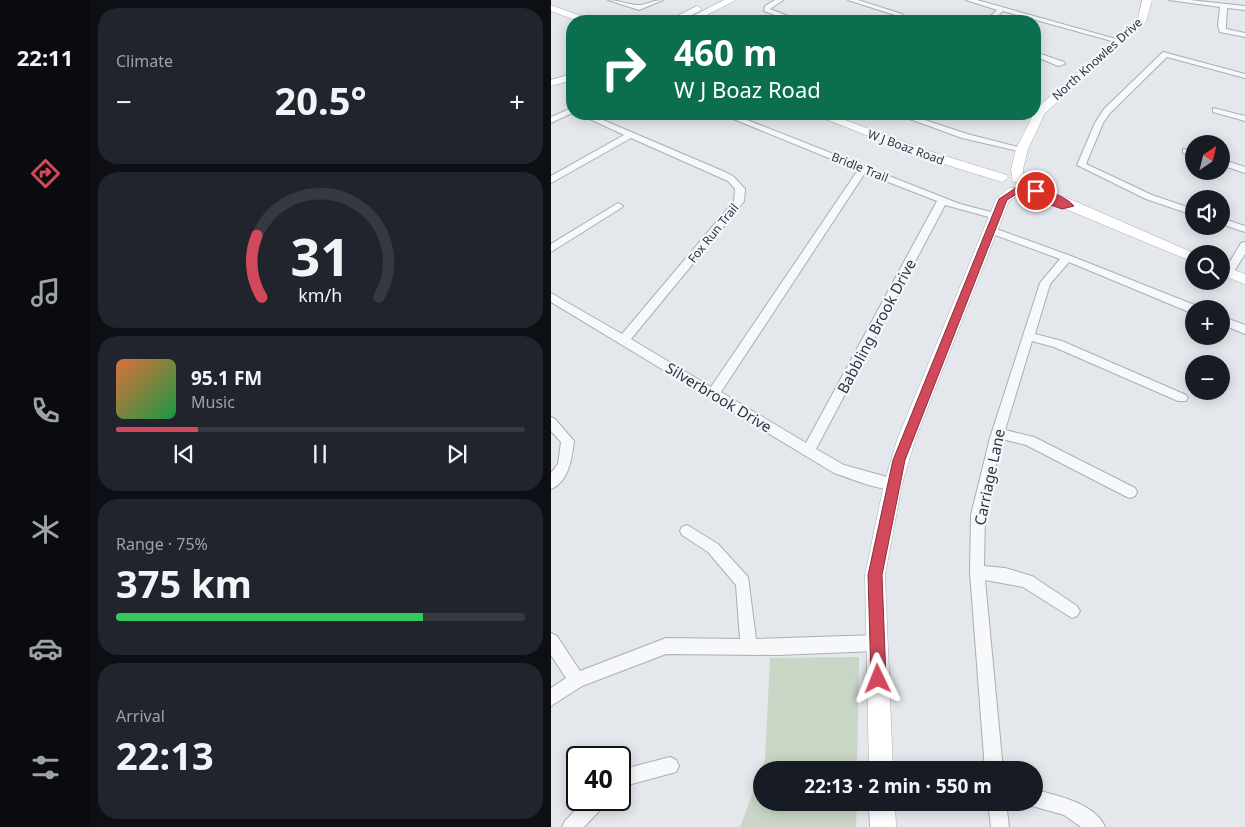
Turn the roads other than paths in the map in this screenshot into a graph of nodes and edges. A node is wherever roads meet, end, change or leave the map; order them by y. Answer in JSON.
{"nodes":[{"id":1,"x":611,"y":0,"type":"edge"},
{"id":2,"x":660,"y":0,"type":"edge"},
{"id":3,"x":715,"y":0,"type":"edge"},
{"id":4,"x":731,"y":0,"type":"edge"},
{"id":5,"x":780,"y":0,"type":"edge"},
{"id":6,"x":851,"y":0,"type":"edge"},
{"id":7,"x":969,"y":0,"type":"edge"},
{"id":8,"x":1147,"y":0,"type":"edge"},
{"id":9,"x":1172,"y":0,"type":"edge"},
{"id":10,"x":1225,"y":5,"type":"junction"},
{"id":11,"x":551,"y":8,"type":"edge"},
{"id":12,"x":1245,"y":8,"type":"edge"},
{"id":13,"x":1002,"y":9,"type":"junction"},
{"id":14,"x":570,"y":15,"type":"edge"},
{"id":15,"x":684,"y":15,"type":"edge"},
{"id":16,"x":700,"y":15,"type":"edge"},
{"id":17,"x":782,"y":15,"type":"edge"},
{"id":18,"x":901,"y":15,"type":"edge"},
{"id":19,"x":995,"y":15,"type":"edge"},
{"id":20,"x":1024,"y":15,"type":"edge"},
{"id":21,"x":1041,"y":20,"type":"edge"},
{"id":22,"x":1245,"y":35,"type":"edge"},
{"id":23,"x":1119,"y":41,"type":"junction"},
{"id":24,"x":1041,"y":56,"type":"edge"},
{"id":25,"x":1061,"y":64,"type":"dead end"},
{"id":26,"x":566,"y":72,"type":"edge"},
{"id":27,"x":1245,"y":76,"type":"edge"},
{"id":28,"x":566,"y":78,"type":"edge"},
{"id":29,"x":554,"y":82,"type":"edge"},
{"id":30,"x":1041,"y":110,"type":"edge"},
{"id":31,"x":1216,"y":110,"type":"dead end"},
{"id":32,"x":566,"y":113,"type":"edge"},
{"id":33,"x":1245,"y":118,"type":"edge"},
{"id":34,"x":551,"y":120,"type":"edge"},
{"id":35,"x":597,"y":120,"type":"edge"},
{"id":36,"x":740,"y":120,"type":"edge"},
{"id":37,"x":835,"y":120,"type":"edge"},
{"id":38,"x":1036,"y":120,"type":"edge"},
{"id":39,"x":919,"y":121,"type":"edge"},
{"id":40,"x":631,"y":134,"type":"junction"},
{"id":41,"x":1022,"y":149,"type":"junction"},
{"id":42,"x":1230,"y":165,"type":"edge"},
{"id":43,"x":863,"y":168,"type":"junction"},
{"id":44,"x":1245,"y":170,"type":"edge"},
{"id":45,"x":551,"y":180,"type":"edge"},
{"id":46,"x":1007,"y":190,"type":"junction"},
{"id":47,"x":942,"y":201,"type":"junction"},
{"id":48,"x":618,"y":206,"type":"dead end"},
{"id":49,"x":1185,"y":209,"type":"edge"},
{"id":50,"x":1230,"y":224,"type":"edge"},
{"id":51,"x":1245,"y":229,"type":"edge"},
{"id":52,"x":1245,"y":246,"type":"edge"},
{"id":53,"x":551,"y":249,"type":"edge"},
{"id":54,"x":1185,"y":255,"type":"edge"},
{"id":55,"x":1067,"y":258,"type":"junction"},
{"id":56,"x":1230,"y":264,"type":"edge"},
{"id":57,"x":1230,"y":273,"type":"edge"},
{"id":58,"x":1245,"y":279,"type":"edge"},
{"id":59,"x":551,"y":297,"type":"edge"},
{"id":60,"x":1185,"y":306,"type":"edge"},
{"id":61,"x":1230,"y":324,"type":"edge"},
{"id":62,"x":1245,"y":330,"type":"edge"},
{"id":63,"x":1028,"y":336,"type":"junction"},
{"id":64,"x":624,"y":340,"type":"junction"},
{"id":65,"x":713,"y":394,"type":"junction"},
{"id":66,"x":1182,"y":398,"type":"dead end"},
{"id":67,"x":551,"y":422,"type":"edge"},
{"id":68,"x":998,"y":432,"type":"junction"},
{"id":69,"x":809,"y":450,"type":"junction"},
{"id":70,"x":551,"y":482,"type":"edge"},
{"id":71,"x":893,"y":484,"type":"junction"},
{"id":72,"x":1130,"y":492,"type":"dead end"},
{"id":73,"x":687,"y":532,"type":"dead end"},
{"id":74,"x":977,"y":572,"type":"junction"},
{"id":75,"x":1072,"y":611,"type":"dead end"},
{"id":76,"x":551,"y":641,"type":"edge"},
{"id":77,"x":877,"y":643,"type":"junction"},
{"id":78,"x":749,"y":647,"type":"junction"},
{"id":79,"x":577,"y":680,"type":"junction"},
{"id":80,"x":551,"y":698,"type":"edge"},
{"id":81,"x":881,"y":761,"type":"edge"},
{"id":82,"x":993,"y":761,"type":"edge"},
{"id":83,"x":670,"y":766,"type":"dead end"},
{"id":84,"x":631,"y":775,"type":"edge"},
{"id":85,"x":1043,"y":801,"type":"edge"},
{"id":86,"x":588,"y":811,"type":"edge"},
{"id":87,"x":882,"y":811,"type":"edge"},
{"id":88,"x":998,"y":811,"type":"edge"},
{"id":89,"x":571,"y":827,"type":"edge"},
{"id":90,"x":883,"y":827,"type":"edge"},
{"id":91,"x":1000,"y":827,"type":"edge"},
{"id":92,"x":1096,"y":827,"type":"edge"}],
"edges":[{"from":1,"to":2,"type":"street"},
{"from":3,"to":15,"type":"street"},
{"from":4,"to":16,"type":"street"},
{"from":5,"to":17,"type":"street"},
{"from":6,"to":18,"type":"street"},
{"from":7,"to":13,"type":"street"},
{"from":8,"to":23,"type":"street","name":"North Knowles Drive"},
{"from":9,"to":10,"type":"street"},
{"from":10,"to":12,"type":"street"},
{"from":10,"to":22,"type":"street"},
{"from":11,"to":14,"type":"street"},
{"from":13,"to":19,"type":"street"},
{"from":13,"to":20,"type":"street"},
{"from":21,"to":23,"type":"street"},
{"from":23,"to":30,"type":"street","name":"North Knowles Drive"},
{"from":24,"to":25,"type":"street"},
{"from":26,"to":29,"type":"street"},
{"from":27,"to":49,"type":"street"},
{"from":28,"to":29,"type":"street"},
{"from":31,"to":33,"type":"street"},
{"from":32,"to":34,"type":"street"},
{"from":35,"to":40,"type":"street","name":"Fox Run Trail"},
{"from":36,"to":43,"type":"street","name":"Bridle Trail"},
{"from":37,"to":46,"type":"street","name":"W J Boaz Road"},
{"from":38,"to":41,"type":"street","name":"North Knowles Drive"},
{"from":39,"to":41,"type":"street"},
{"from":40,"to":45,"type":"street"},
{"from":40,"to":64,"type":"street","name":"Fox Run Trail"},
{"from":41,"to":46,"type":"street","name":"North Knowles Drive"},
{"from":42,"to":44,"type":"street"},
{"from":43,"to":47,"type":"street","name":"Bridle Trail"},
{"from":43,"to":65,"type":"street"},
{"from":46,"to":47,"type":"street","name":"Bridle Trail"},
{"from":46,"to":54,"type":"street","name":"W J Boaz Road"},
{"from":46,"to":55,"type":"street","name":"Bridle Trail"},
{"from":46,"to":71,"type":"street","name":"North Knowles Drive"},
{"from":47,"to":69,"type":"street","name":"Babbling Brook Drive"},
{"from":48,"to":53,"type":"street"},
{"from":50,"to":51,"type":"street"},
{"from":52,"to":56,"type":"street"},
{"from":55,"to":60,"type":"street","name":"Bridle Trail"},
{"from":55,"to":63,"type":"street","name":"Carriage Lane"},
{"from":57,"to":58,"type":"street"},
{"from":59,"to":64,"type":"street","name":"Silverbrook Drive"},
{"from":61,"to":62,"type":"street"},
{"from":63,"to":66,"type":"street"},
{"from":63,"to":68,"type":"street","name":"Carriage Lane"},
{"from":64,"to":65,"type":"street","name":"Silverbrook Drive"},
{"from":65,"to":69,"type":"street","name":"Silverbrook Drive"},
{"from":67,"to":70,"type":"street"},
{"from":68,"to":72,"type":"street"},
{"from":68,"to":74,"type":"street","name":"Carriage Lane"},
{"from":69,"to":71,"type":"street","name":"Silverbrook Drive"},
{"from":71,"to":77,"type":"street","name":"North Knowles Drive"},
{"from":73,"to":78,"type":"street"},
{"from":74,"to":75,"type":"street"},
{"from":74,"to":82,"type":"street","name":"Carriage Lane"},
{"from":76,"to":79,"type":"street"},
{"from":77,"to":78,"type":"street"},
{"from":77,"to":81,"type":"street","name":"North Knowles Drive"},
{"from":78,"to":79,"type":"street"},
{"from":79,"to":80,"type":"street"},
{"from":83,"to":84,"type":"street"},
{"from":85,"to":92,"type":"street"},
{"from":86,"to":89,"type":"street"},
{"from":87,"to":90,"type":"street"},
{"from":88,"to":91,"type":"street"}]}
